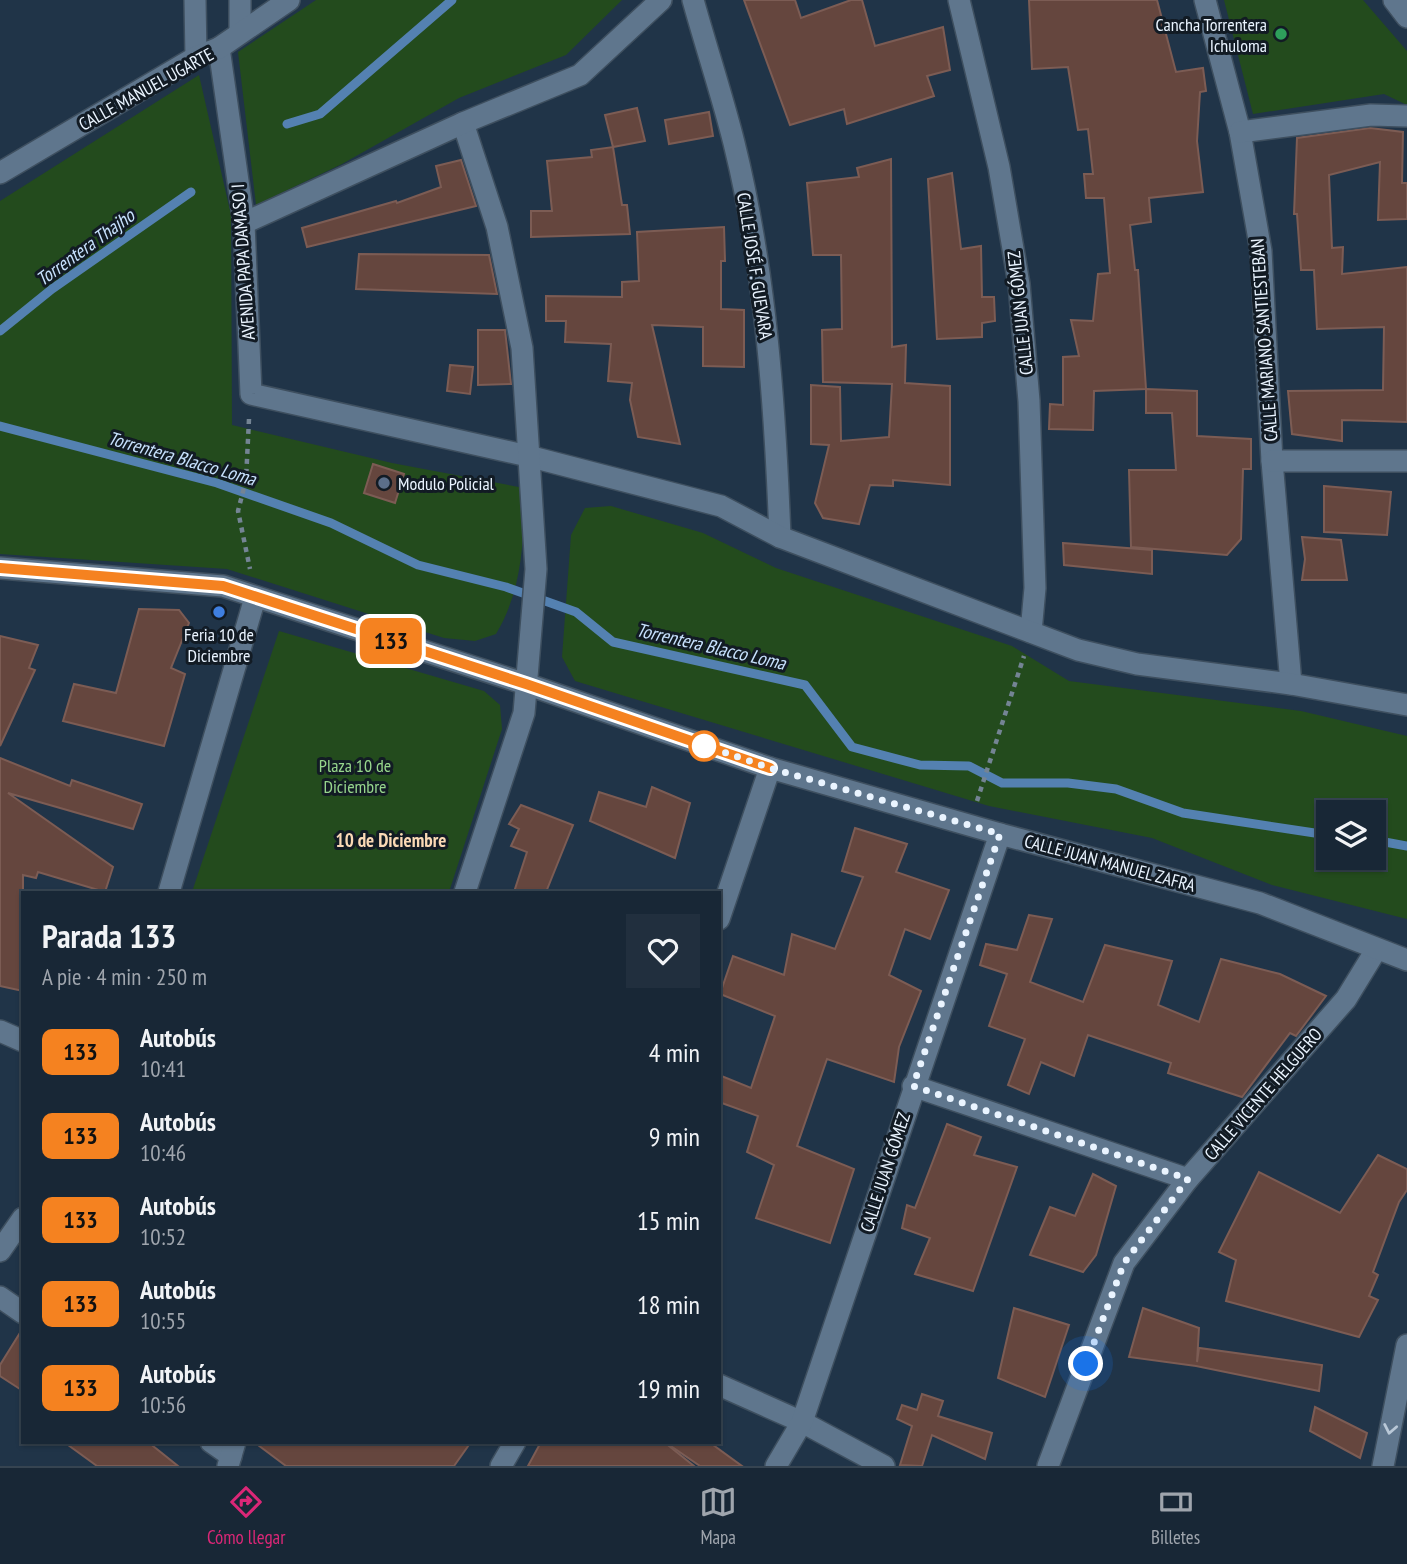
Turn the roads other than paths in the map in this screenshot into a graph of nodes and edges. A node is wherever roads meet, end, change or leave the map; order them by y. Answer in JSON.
{"nodes":[{"id":1,"x":195,"y":0,"type":"edge"},
{"id":2,"x":240,"y":0,"type":"edge"},
{"id":3,"x":289,"y":0,"type":"edge"},
{"id":4,"x":661,"y":0,"type":"edge"},
{"id":5,"x":693,"y":0,"type":"edge"},
{"id":6,"x":959,"y":0,"type":"edge"},
{"id":7,"x":1205,"y":0,"type":"edge"},
{"id":8,"x":1394,"y":0,"type":"edge"},
{"id":9,"x":1407,"y":17,"type":"edge"},
{"id":10,"x":240,"y":33,"type":"junction"},
{"id":11,"x":219,"y":48,"type":"junction"},
{"id":12,"x":195,"y":57,"type":"junction"},
{"id":13,"x":1407,"y":116,"type":"edge"},
{"id":14,"x":463,"y":123,"type":"junction"},
{"id":15,"x":1240,"y":132,"type":"junction"},
{"id":16,"x":0,"y":173,"type":"edge"},
{"id":17,"x":244,"y":223,"type":"junction"},
{"id":18,"x":528,"y":456,"type":"junction"},
{"id":19,"x":1272,"y":461,"type":"junction"},
{"id":20,"x":1407,"y":461,"type":"edge"},
{"id":21,"x":780,"y":537,"type":"junction"},
{"id":22,"x":0,"y":568,"type":"edge"},
{"id":23,"x":255,"y":597,"type":"junction"},
{"id":24,"x":1031,"y":632,"type":"junction"},
{"id":25,"x":526,"y":684,"type":"junction"},
{"id":26,"x":1291,"y":684,"type":"junction"},
{"id":27,"x":1407,"y":705,"type":"edge"},
{"id":28,"x":770,"y":768,"type":"junction"},
{"id":29,"x":1000,"y":834,"type":"junction"},
{"id":30,"x":169,"y":891,"type":"edge"},
{"id":31,"x":465,"y":891,"type":"edge"},
{"id":32,"x":721,"y":913,"type":"edge"},
{"id":33,"x":1376,"y":950,"type":"junction"},
{"id":34,"x":1407,"y":960,"type":"edge"},
{"id":35,"x":0,"y":1031,"type":"edge"},
{"id":36,"x":21,"y":1040,"type":"edge"},
{"id":37,"x":913,"y":1086,"type":"junction"},
{"id":38,"x":1188,"y":1179,"type":"junction"},
{"id":39,"x":21,"y":1221,"type":"edge"},
{"id":40,"x":0,"y":1251,"type":"edge"},
{"id":41,"x":0,"y":1297,"type":"edge"},
{"id":42,"x":21,"y":1312,"type":"edge"},
{"id":43,"x":1407,"y":1345,"type":"edge"},
{"id":44,"x":721,"y":1386,"type":"edge"},
{"id":45,"x":802,"y":1422,"type":"junction"},
{"id":46,"x":214,"y":1444,"type":"edge"},
{"id":47,"x":514,"y":1444,"type":"edge"},
{"id":48,"x":231,"y":1455,"type":"edge"},
{"id":49,"x":502,"y":1466,"type":"edge"},
{"id":50,"x":776,"y":1466,"type":"edge"},
{"id":51,"x":884,"y":1466,"type":"edge"},
{"id":52,"x":1048,"y":1466,"type":"edge"},
{"id":53,"x":1383,"y":1466,"type":"edge"}],
"edges":[{"from":1,"to":12,"type":"street"},
{"from":2,"to":10,"type":"street"},
{"from":3,"to":10,"type":"street","name":"CALLE MANUEL UGARTE"},
{"from":4,"to":14,"type":"street"},
{"from":5,"to":21,"type":"street","name":"CALLE JOSÉ F. GUEVARA"},
{"from":6,"to":24,"type":"street","name":"CALLE JUAN GÓMEZ"},
{"from":7,"to":15,"type":"street","name":"CALLE MARIANO SANTIESTEBAN"},
{"from":8,"to":9,"type":"street"},
{"from":10,"to":11,"type":"street","name":"CALLE MANUEL UGARTE"},
{"from":11,"to":12,"type":"street","name":"CALLE MANUEL UGARTE"},
{"from":11,"to":17,"type":"street","name":"AVENIDA PAPA DAMASO I"},
{"from":12,"to":16,"type":"street","name":"CALLE MANUEL UGARTE"},
{"from":13,"to":15,"type":"street"},
{"from":14,"to":17,"type":"street"},
{"from":14,"to":18,"type":"street"},
{"from":15,"to":19,"type":"street","name":"CALLE MARIANO SANTIESTEBAN"},
{"from":17,"to":18,"type":"street","name":"AVENIDA PAPA DAMASO I"},
{"from":18,"to":21,"type":"street"},
{"from":18,"to":25,"type":"street"},
{"from":19,"to":20,"type":"street"},
{"from":19,"to":26,"type":"street","name":"CALLE MARIANO SANTIESTEBAN"},
{"from":21,"to":24,"type":"street"},
{"from":22,"to":23,"type":"street","name":"CALLE JUAN MANUEL ZAFRA"},
{"from":23,"to":25,"type":"street","name":"CALLE JUAN MANUEL ZAFRA"},
{"from":23,"to":30,"type":"street"},
{"from":24,"to":26,"type":"street"},
{"from":25,"to":28,"type":"street","name":"CALLE JUAN MANUEL ZAFRA"},
{"from":25,"to":31,"type":"street"},
{"from":26,"to":27,"type":"street"},
{"from":28,"to":29,"type":"street","name":"CALLE JUAN MANUEL ZAFRA"},
{"from":28,"to":32,"type":"street"},
{"from":29,"to":33,"type":"street","name":"CALLE JUAN MANUEL ZAFRA"},
{"from":29,"to":37,"type":"street","name":"CALLE JUAN GÓMEZ"},
{"from":33,"to":34,"type":"street","name":"CALLE JUAN MANUEL ZAFRA"},
{"from":33,"to":38,"type":"street","name":"CALLE VICENTE HELGUERO"},
{"from":35,"to":36,"type":"street"},
{"from":37,"to":38,"type":"street"},
{"from":37,"to":45,"type":"street","name":"CALLE JUAN GÓMEZ"},
{"from":38,"to":52,"type":"street","name":"CALLE VICENTE HELGUERO"},
{"from":39,"to":40,"type":"street"},
{"from":41,"to":42,"type":"street"},
{"from":43,"to":53,"type":"street","one_way":true},
{"from":44,"to":45,"type":"street"},
{"from":45,"to":50,"type":"street","name":"CALLE JUAN GÓMEZ"},
{"from":45,"to":51,"type":"street"},
{"from":46,"to":48,"type":"street"},
{"from":47,"to":49,"type":"street"}]}
